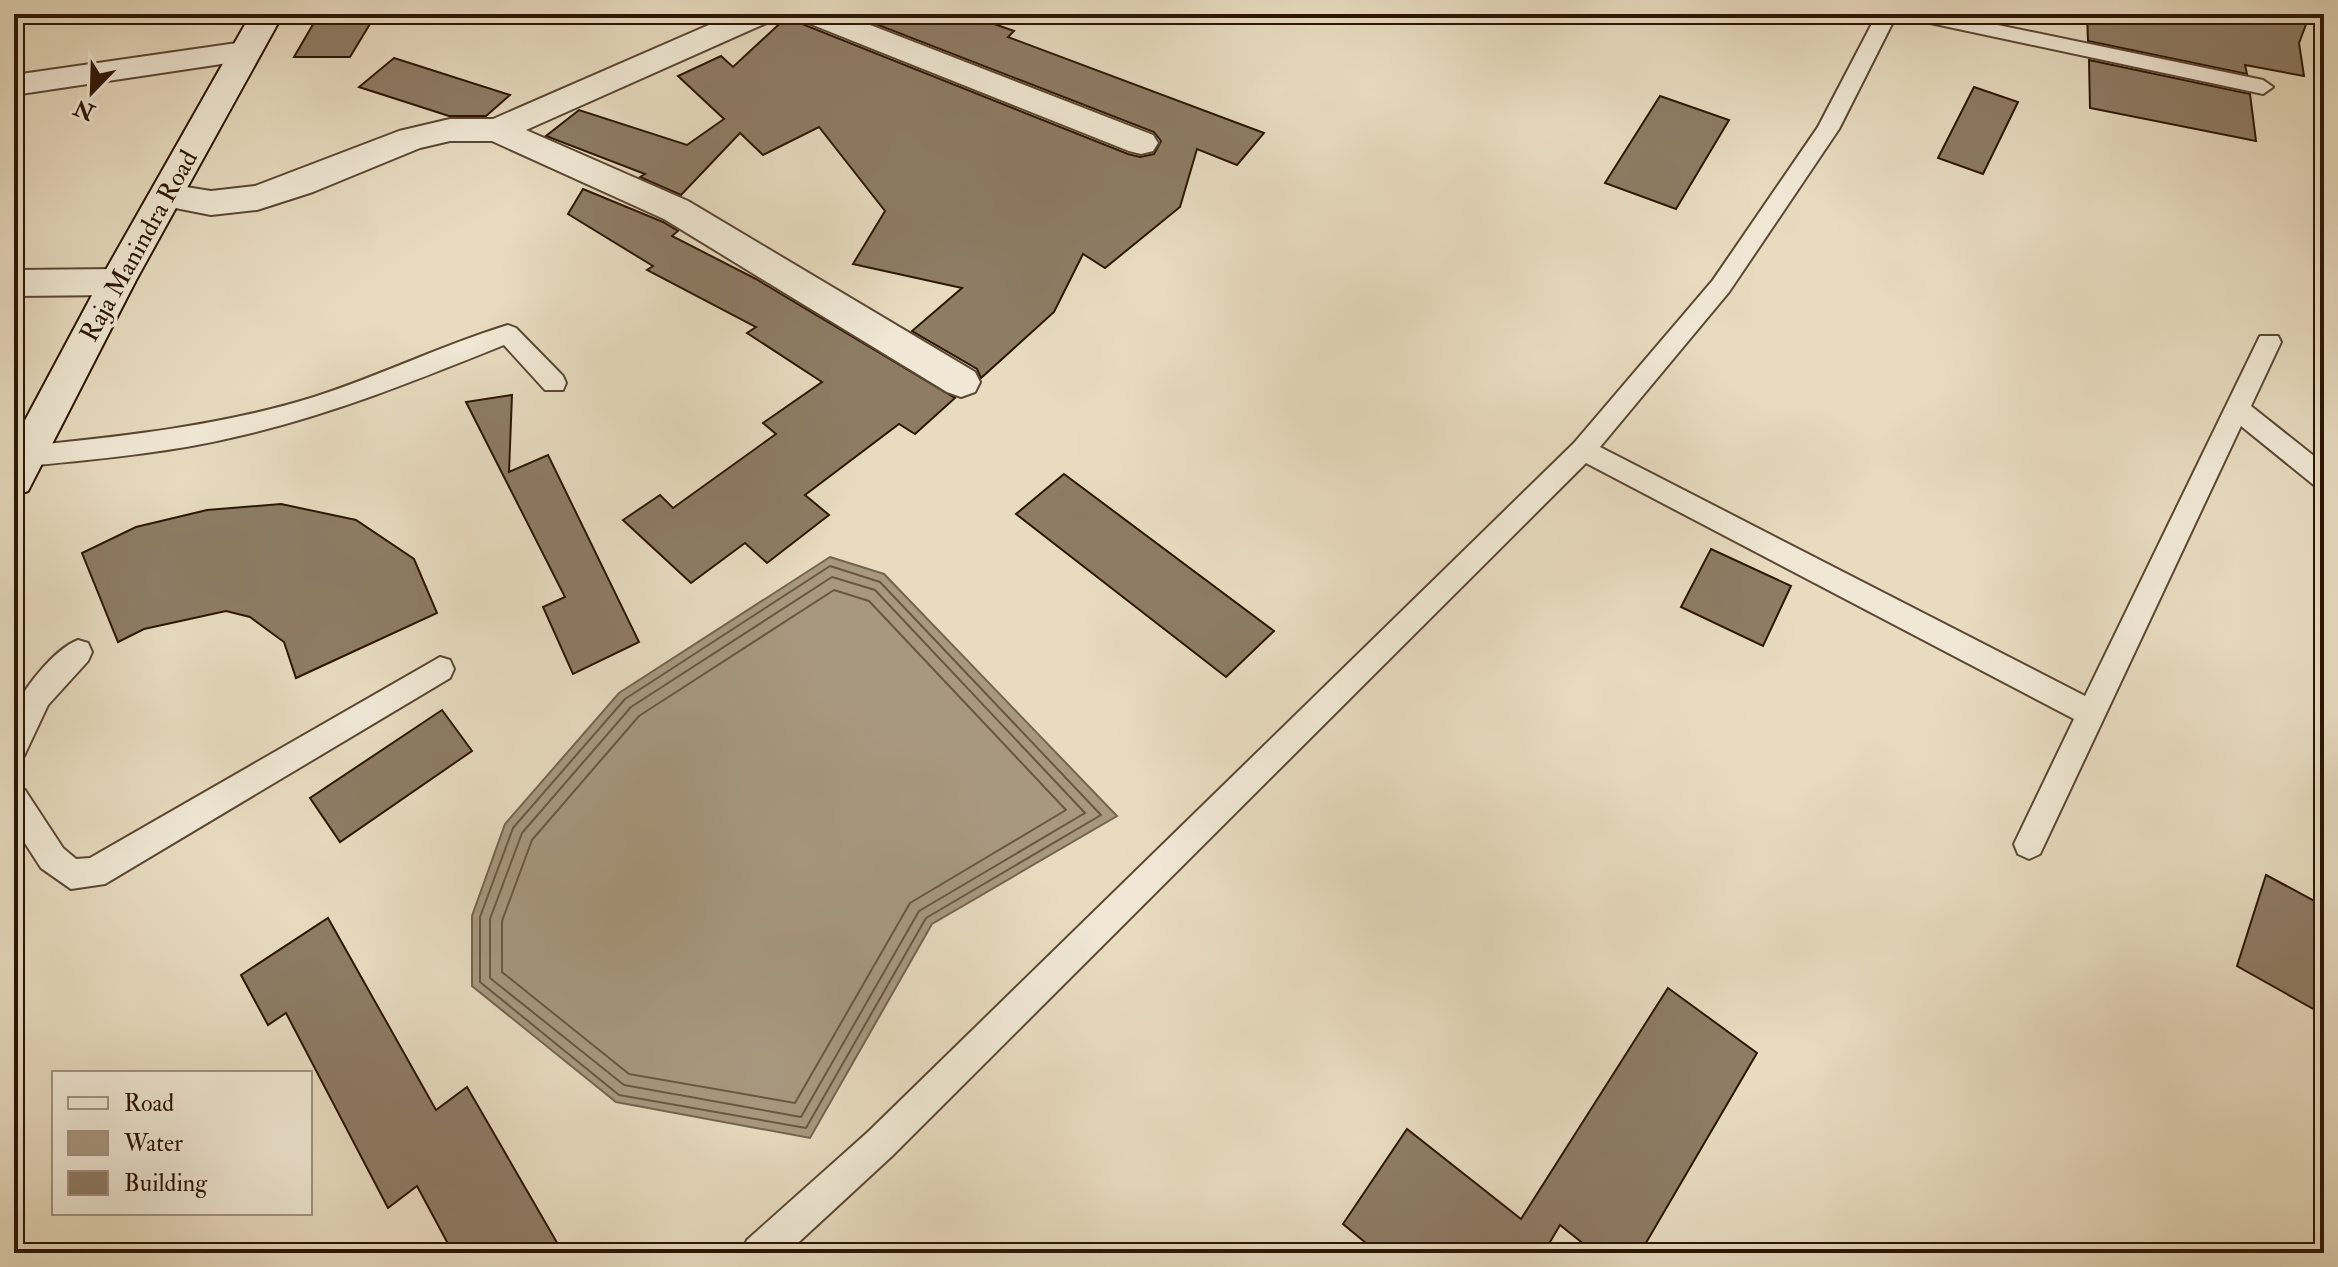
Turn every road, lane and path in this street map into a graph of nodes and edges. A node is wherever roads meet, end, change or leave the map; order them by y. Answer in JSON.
{"nodes":[{"id":1,"x":267,"y":14,"type":"edge"},
{"id":2,"x":760,"y":14,"type":"edge"},
{"id":3,"x":814,"y":14,"type":"edge"},
{"id":4,"x":1887,"y":14,"type":"edge"},
{"id":5,"x":1916,"y":14,"type":"edge"},
{"id":6,"x":244,"y":52,"type":"junction"},
{"id":7,"x":14,"y":85,"type":"edge"},
{"id":8,"x":2263,"y":87,"type":"dead end"},
{"id":9,"x":497,"y":130,"type":"junction"},
{"id":10,"x":1141,"y":143,"type":"dead end"},
{"id":11,"x":167,"y":196,"type":"junction"},
{"id":12,"x":117,"y":282,"type":"junction"},
{"id":13,"x":14,"y":283,"type":"edge"},
{"id":14,"x":2269,"y":342,"type":"dead end"},
{"id":15,"x":961,"y":382,"type":"dead end"},
{"id":16,"x":554,"y":383,"type":"dead end"},
{"id":17,"x":2237,"y":409,"type":"junction"},
{"id":18,"x":1583,"y":450,"type":"junction"},
{"id":19,"x":20,"y":468,"type":"edge"},
{"id":20,"x":2324,"y":479,"type":"edge"},
{"id":21,"x":78,"y":652,"type":"dead end"},
{"id":22,"x":440,"y":669,"type":"dead end"},
{"id":23,"x":2091,"y":714,"type":"junction"},
{"id":24,"x":14,"y":747,"type":"edge"},
{"id":25,"x":14,"y":800,"type":"edge"},
{"id":26,"x":2029,"y":844,"type":"dead end"},
{"id":27,"x":760,"y":1253,"type":"edge"}],
"edges":[{"from":1,"to":6,"type":"street","name":"Raja Manindra Road"},
{"from":2,"to":9,"type":"street"},
{"from":3,"to":10,"type":"street"},
{"from":4,"to":18,"type":"lane"},
{"from":5,"to":8,"type":"lane"},
{"from":6,"to":7,"type":"street"},
{"from":6,"to":11,"type":"street","name":"Raja Manindra Road"},
{"from":9,"to":11,"type":"street"},
{"from":9,"to":15,"type":"street"},
{"from":11,"to":12,"type":"street","name":"Raja Manindra Road"},
{"from":12,"to":13,"type":"street"},
{"from":12,"to":19,"type":"street","name":"Raja Manindra Road"},
{"from":14,"to":17,"type":"lane"},
{"from":16,"to":19,"type":"lane"},
{"from":17,"to":20,"type":"lane"},
{"from":17,"to":23,"type":"lane"},
{"from":18,"to":23,"type":"lane"},
{"from":18,"to":27,"type":"lane"},
{"from":21,"to":24,"type":"lane"},
{"from":22,"to":25,"type":"lane"},
{"from":23,"to":26,"type":"lane"}]}
